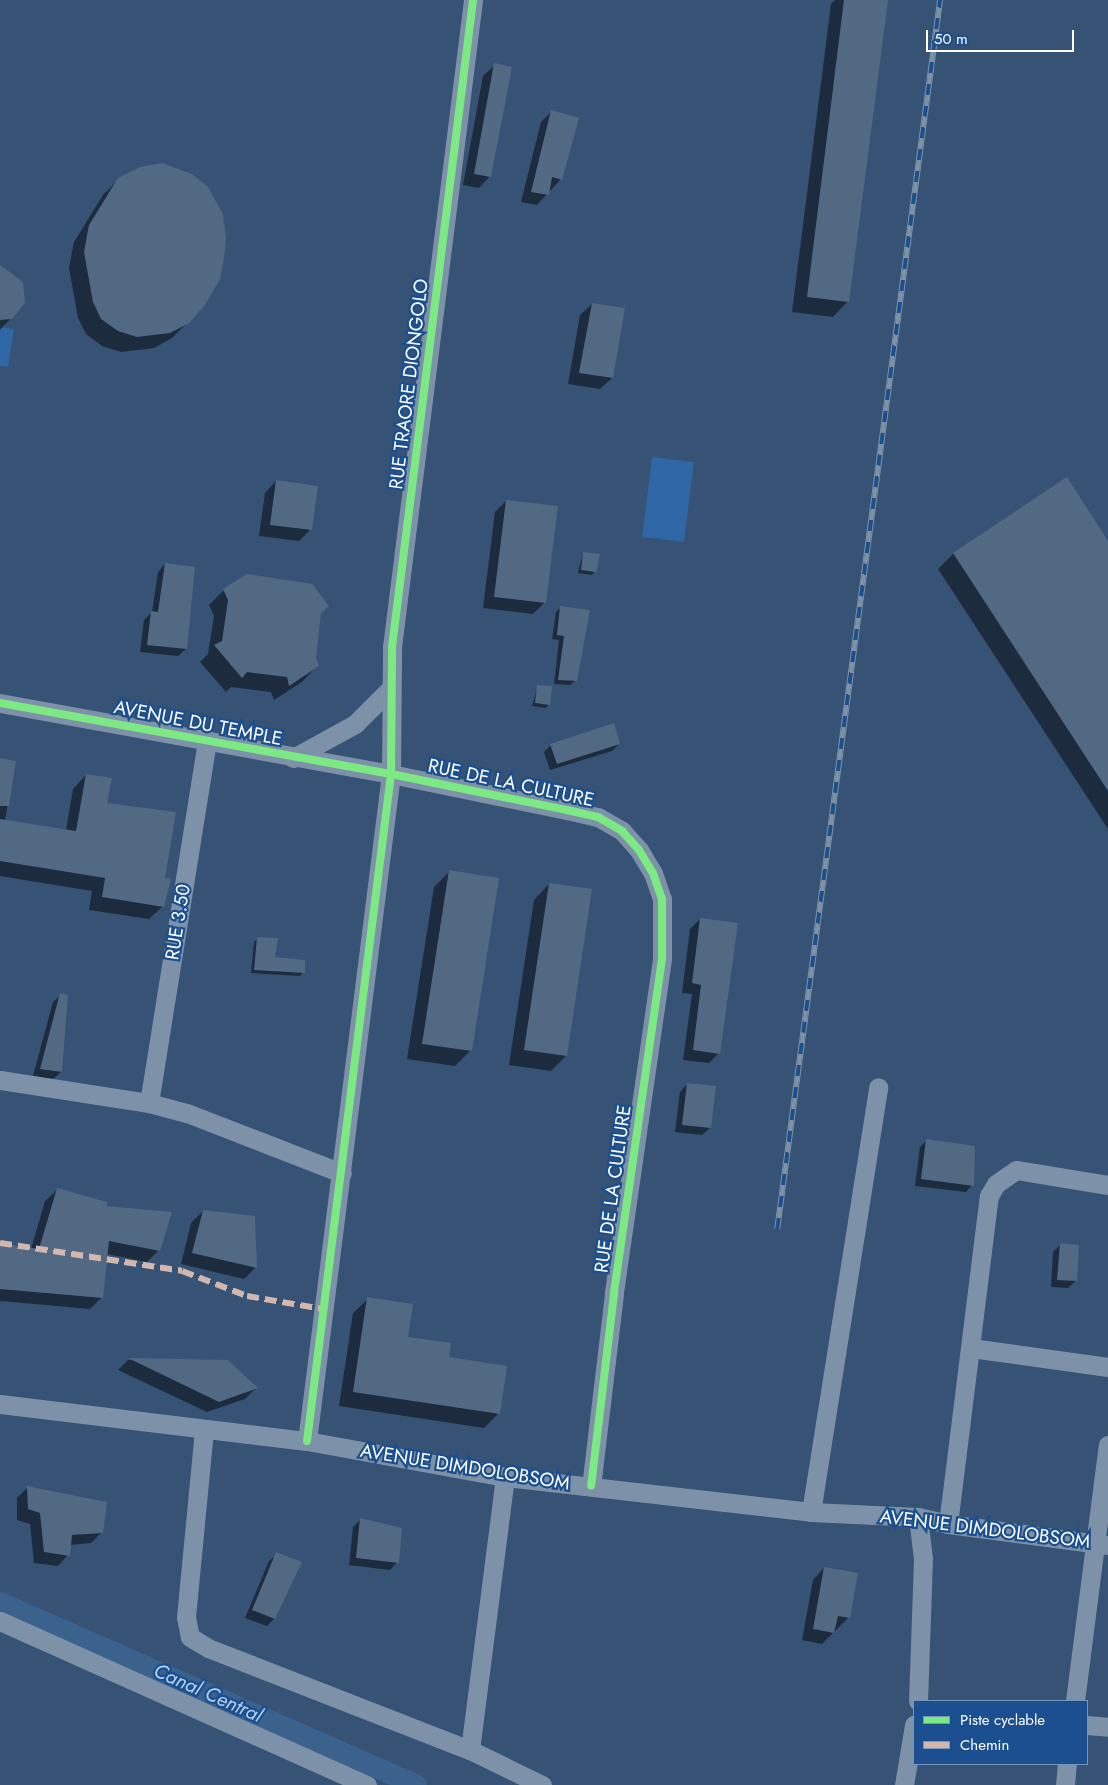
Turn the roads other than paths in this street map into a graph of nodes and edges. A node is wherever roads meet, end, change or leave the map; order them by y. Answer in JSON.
{"nodes":[{"id":1,"x":473,"y":0,"type":"edge"},
{"id":2,"x":391,"y":688,"type":"junction"},
{"id":3,"x":0,"y":703,"type":"edge"},
{"id":4,"x":207,"y":740,"type":"junction"},
{"id":5,"x":292,"y":758,"type":"junction"},
{"id":6,"x":391,"y":774,"type":"junction"},
{"id":7,"x":0,"y":1080,"type":"edge"},
{"id":8,"x":878,"y":1087,"type":"dead end"},
{"id":9,"x":149,"y":1104,"type":"junction"},
{"id":10,"x":342,"y":1173,"type":"junction"},
{"id":11,"x":1108,"y":1185,"type":"edge"},
{"id":12,"x":971,"y":1348,"type":"junction"},
{"id":13,"x":1108,"y":1367,"type":"edge"},
{"id":14,"x":0,"y":1404,"type":"edge"},
{"id":15,"x":204,"y":1430,"type":"junction"},
{"id":16,"x":307,"y":1441,"type":"junction"},
{"id":17,"x":1108,"y":1445,"type":"edge"},
{"id":18,"x":505,"y":1477,"type":"junction"},
{"id":19,"x":591,"y":1486,"type":"junction"},
{"id":20,"x":811,"y":1512,"type":"junction"},
{"id":21,"x":918,"y":1517,"type":"junction"},
{"id":22,"x":948,"y":1524,"type":"junction"},
{"id":23,"x":1102,"y":1544,"type":"edge"},
{"id":24,"x":0,"y":1621,"type":"edge"},
{"id":25,"x":922,"y":1700,"type":"edge"},
{"id":26,"x":1075,"y":1700,"type":"edge"},
{"id":27,"x":1088,"y":1725,"type":"edge"},
{"id":28,"x":1108,"y":1727,"type":"edge"},
{"id":29,"x":913,"y":1731,"type":"edge"},
{"id":30,"x":470,"y":1750,"type":"junction"},
{"id":31,"x":1067,"y":1765,"type":"edge"},
{"id":32,"x":367,"y":1785,"type":"edge"},
{"id":33,"x":542,"y":1785,"type":"edge"},
{"id":34,"x":904,"y":1785,"type":"edge"},
{"id":35,"x":1065,"y":1785,"type":"edge"}],
"edges":[{"from":1,"to":2,"type":"street","name":"RUE TRAORE DIONGOLO"},
{"from":2,"to":5,"type":"street","name":"AVENUE DU TEMPLE"},
{"from":2,"to":6,"type":"street","name":"RUE TRAORE DIONGOLO"},
{"from":3,"to":4,"type":"street","name":"AVENUE DU TEMPLE"},
{"from":4,"to":5,"type":"street","name":"AVENUE DU TEMPLE"},
{"from":4,"to":9,"type":"street","name":"RUE 3.50"},
{"from":5,"to":6,"type":"street","name":"AVENUE DU TEMPLE"},
{"from":6,"to":10,"type":"street"},
{"from":6,"to":19,"type":"street","name":"RUE DE LA CULTURE"},
{"from":7,"to":9,"type":"street"},
{"from":8,"to":20,"type":"street"},
{"from":9,"to":10,"type":"street"},
{"from":10,"to":16,"type":"street"},
{"from":11,"to":12,"type":"street"},
{"from":12,"to":13,"type":"street"},
{"from":12,"to":22,"type":"street"},
{"from":14,"to":15,"type":"street","name":"AVENUE DIMDOLOBSOM"},
{"from":15,"to":16,"type":"street","name":"AVENUE DIMDOLOBSOM"},
{"from":15,"to":30,"type":"street"},
{"from":16,"to":18,"type":"street","name":"AVENUE DIMDOLOBSOM"},
{"from":17,"to":23,"type":"street"},
{"from":18,"to":19,"type":"street","name":"AVENUE DIMDOLOBSOM"},
{"from":18,"to":30,"type":"street"},
{"from":19,"to":20,"type":"street","name":"AVENUE DIMDOLOBSOM"},
{"from":20,"to":21,"type":"street","name":"AVENUE DIMDOLOBSOM"},
{"from":21,"to":22,"type":"street","name":"AVENUE DIMDOLOBSOM"},
{"from":21,"to":25,"type":"street"},
{"from":22,"to":23,"type":"street","name":"AVENUE DIMDOLOBSOM"},
{"from":23,"to":26,"type":"street"},
{"from":24,"to":32,"type":"street"},
{"from":27,"to":28,"type":"street"},
{"from":29,"to":34,"type":"street"},
{"from":30,"to":33,"type":"street"},
{"from":31,"to":35,"type":"street"}]}
